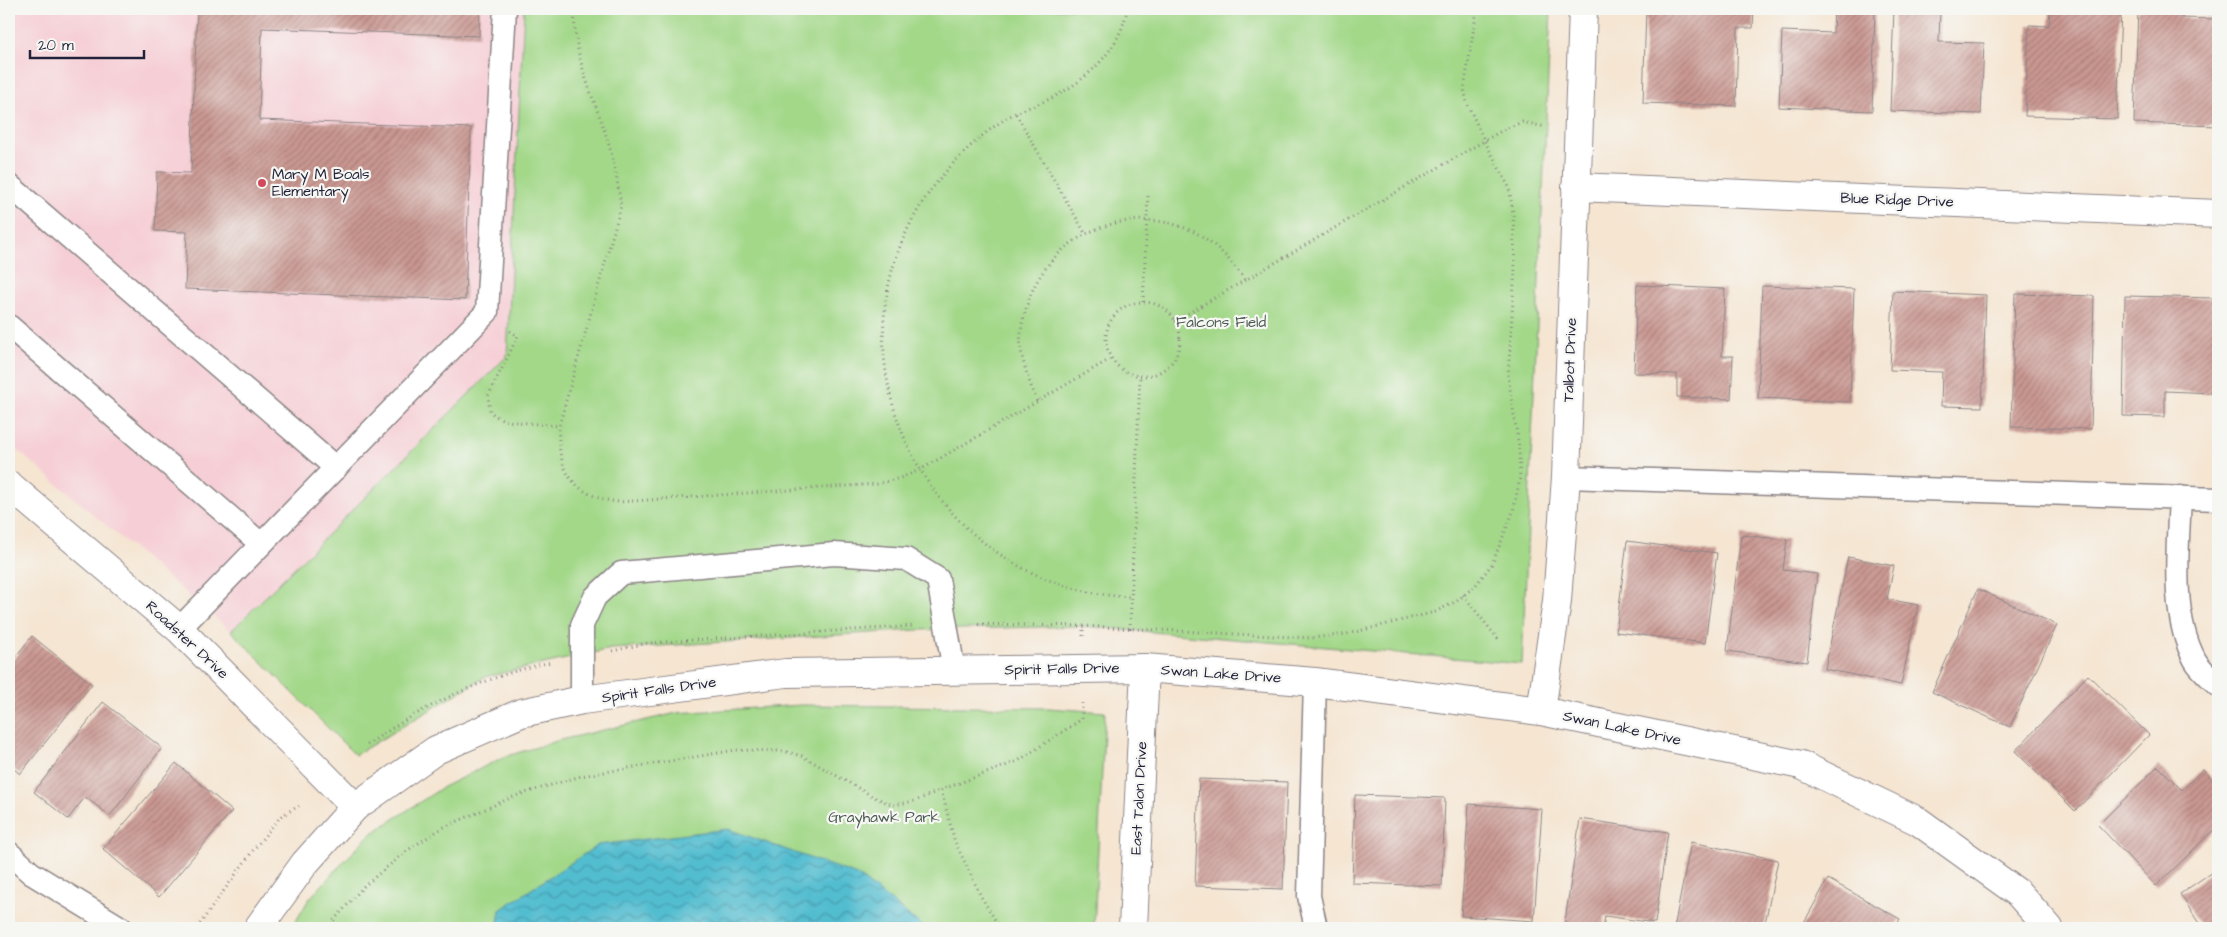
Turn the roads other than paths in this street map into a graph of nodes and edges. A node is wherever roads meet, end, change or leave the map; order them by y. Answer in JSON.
{"nodes":[{"id":1,"x":504,"y":9,"type":"edge"},
{"id":2,"x":1583,"y":9,"type":"edge"},
{"id":3,"x":9,"y":185,"type":"edge"},
{"id":4,"x":1576,"y":186,"type":"junction"},
{"id":5,"x":2218,"y":214,"type":"edge"},
{"id":6,"x":9,"y":326,"type":"edge"},
{"id":7,"x":336,"y":468,"type":"junction"},
{"id":8,"x":1566,"y":477,"type":"junction"},
{"id":9,"x":9,"y":485,"type":"edge"},
{"id":10,"x":2180,"y":497,"type":"junction"},
{"id":11,"x":2218,"y":499,"type":"edge"},
{"id":12,"x":261,"y":544,"type":"junction"},
{"id":13,"x":179,"y":629,"type":"junction"},
{"id":14,"x":1144,"y":668,"type":"junction"},
{"id":15,"x":954,"y":671,"type":"junction"},
{"id":16,"x":1315,"y":682,"type":"junction"},
{"id":17,"x":2218,"y":685,"type":"edge"},
{"id":18,"x":582,"y":700,"type":"junction"},
{"id":19,"x":1541,"y":710,"type":"junction"},
{"id":20,"x":355,"y":806,"type":"junction"},
{"id":21,"x":9,"y":853,"type":"edge"},
{"id":22,"x":121,"y":928,"type":"edge"},
{"id":23,"x":258,"y":928,"type":"edge"},
{"id":24,"x":1133,"y":928,"type":"edge"},
{"id":25,"x":1316,"y":928,"type":"edge"},
{"id":26,"x":2049,"y":928,"type":"edge"}],
"edges":[{"from":1,"to":7,"type":"lane"},
{"from":2,"to":4,"type":"street","name":"Talbot Drive"},
{"from":3,"to":7,"type":"lane"},
{"from":4,"to":5,"type":"street","name":"Blue Ridge Drive"},
{"from":4,"to":8,"type":"street","name":"Talbot Drive"},
{"from":6,"to":12,"type":"lane"},
{"from":7,"to":12,"type":"lane"},
{"from":8,"to":10,"type":"lane"},
{"from":8,"to":19,"type":"street","name":"Talbot Drive"},
{"from":9,"to":13,"type":"street","name":"Roadster Drive"},
{"from":10,"to":11,"type":"lane"},
{"from":10,"to":17,"type":"lane"},
{"from":12,"to":13,"type":"lane"},
{"from":13,"to":20,"type":"street","name":"Roadster Drive"},
{"from":14,"to":15,"type":"street","name":"Spirit Falls Drive"},
{"from":14,"to":16,"type":"street","name":"Swan Lake Drive"},
{"from":14,"to":24,"type":"street","name":"East Talon Drive"},
{"from":15,"to":18,"type":"street","name":"Spirit Falls Drive"},
{"from":15,"to":18,"type":"lane"},
{"from":16,"to":19,"type":"street","name":"Swan Lake Drive"},
{"from":16,"to":25,"type":"lane"},
{"from":18,"to":20,"type":"street","name":"Spirit Falls Drive"},
{"from":19,"to":26,"type":"street","name":"Swan Lake Drive"},
{"from":20,"to":23,"type":"street","name":"Spirit Falls Drive"},
{"from":21,"to":22,"type":"lane"}]}
